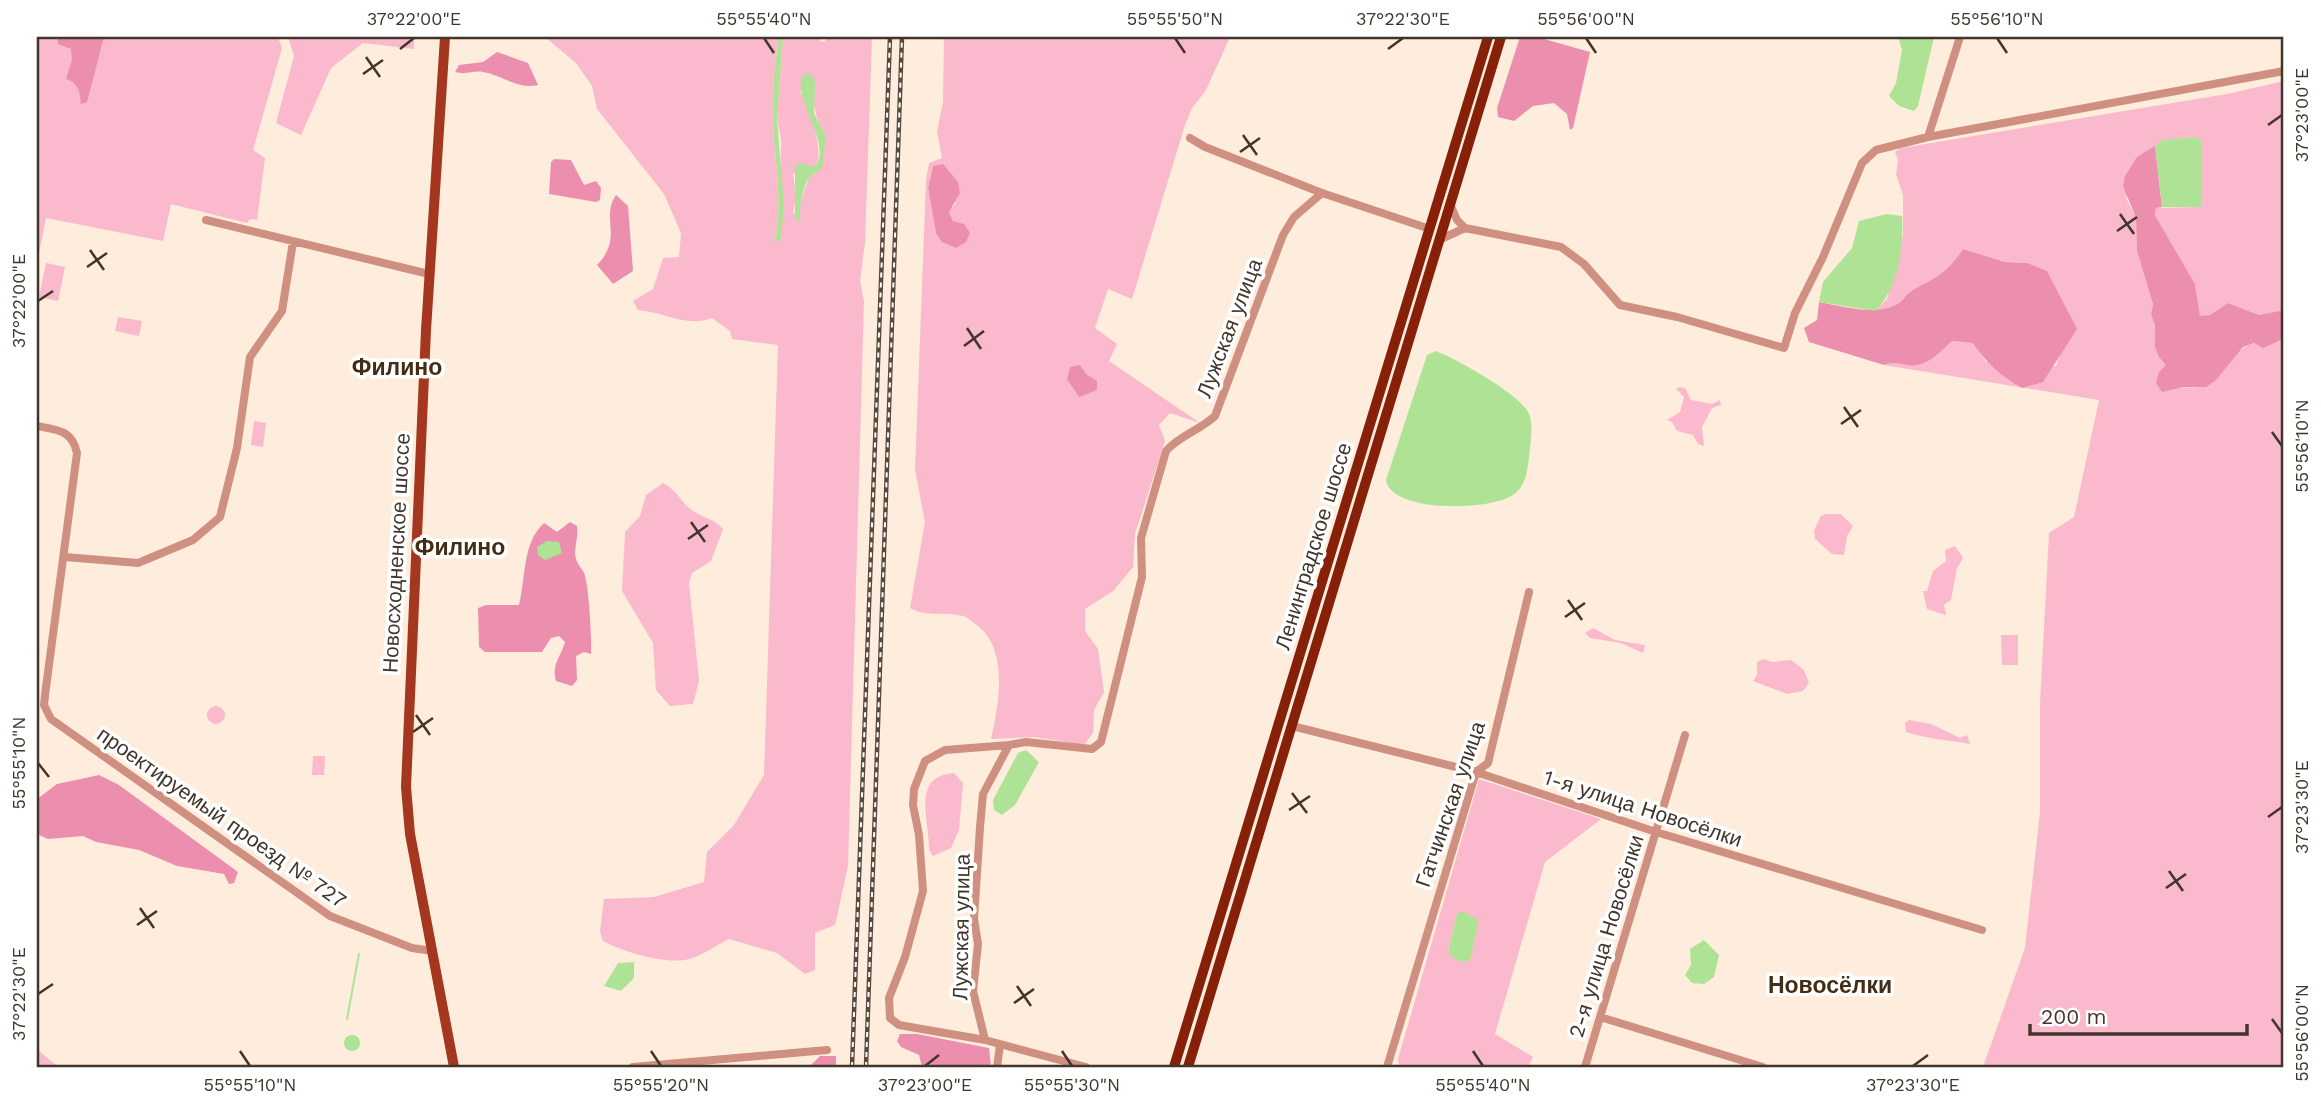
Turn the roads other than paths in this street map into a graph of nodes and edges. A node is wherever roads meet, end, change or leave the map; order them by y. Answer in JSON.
{"nodes":[{"id":1,"x":445,"y":37,"type":"edge"},
{"id":2,"x":1489,"y":37,"type":"edge"},
{"id":3,"x":1500,"y":37,"type":"edge"},
{"id":4,"x":1960,"y":37,"type":"edge"},
{"id":5,"x":2284,"y":71,"type":"edge"},
{"id":6,"x":1928,"y":137,"type":"junction"},
{"id":7,"x":1190,"y":138,"type":"dead end"},
{"id":8,"x":1322,"y":193,"type":"junction"},
{"id":9,"x":1450,"y":204,"type":"junction"},
{"id":10,"x":206,"y":220,"type":"dead end"},
{"id":11,"x":1465,"y":228,"type":"junction"},
{"id":12,"x":1430,"y":229,"type":"junction"},
{"id":13,"x":1439,"y":240,"type":"junction"},
{"id":14,"x":293,"y":242,"type":"junction"},
{"id":15,"x":429,"y":274,"type":"junction"},
{"id":16,"x":37,"y":426,"type":"edge"},
{"id":17,"x":65,"y":557,"type":"junction"},
{"id":18,"x":1529,"y":592,"type":"dead end"},
{"id":19,"x":1292,"y":726,"type":"junction"},
{"id":20,"x":1685,"y":735,"type":"dead end"},
{"id":21,"x":1009,"y":745,"type":"junction"},
{"id":22,"x":1476,"y":772,"type":"junction"},
{"id":23,"x":1656,"y":832,"type":"junction"},
{"id":24,"x":1982,"y":930,"type":"dead end"},
{"id":25,"x":433,"y":951,"type":"junction"},
{"id":26,"x":1600,"y":1017,"type":"junction"},
{"id":27,"x":985,"y":1040,"type":"junction"},
{"id":28,"x":1000,"y":1045,"type":"junction"},
{"id":29,"x":827,"y":1050,"type":"dead end"},
{"id":30,"x":454,"y":1067,"type":"edge"},
{"id":31,"x":633,"y":1067,"type":"edge"},
{"id":32,"x":997,"y":1067,"type":"edge"},
{"id":33,"x":1086,"y":1067,"type":"edge"},
{"id":34,"x":1174,"y":1067,"type":"edge"},
{"id":35,"x":1188,"y":1067,"type":"edge"},
{"id":36,"x":1387,"y":1067,"type":"edge"},
{"id":37,"x":1585,"y":1067,"type":"edge"},
{"id":38,"x":1763,"y":1067,"type":"edge"}],
"edges":[{"from":1,"to":15,"type":"main road","name":"Новосходненское шоссе"},
{"from":2,"to":12,"type":"highway","name":"Ленинградское шоссе"},
{"from":3,"to":9,"type":"highway","name":"Ленинградское шоссе"},
{"from":4,"to":6,"type":"street"},
{"from":5,"to":6,"type":"street"},
{"from":6,"to":11,"type":"street"},
{"from":7,"to":8,"type":"street"},
{"from":8,"to":12,"type":"street"},
{"from":8,"to":21,"type":"street","name":"Лужская улица"},
{"from":9,"to":11,"type":"street"},
{"from":9,"to":13,"type":"highway","name":"Ленинградское шоссе"},
{"from":10,"to":14,"type":"street"},
{"from":11,"to":13,"type":"street"},
{"from":12,"to":34,"type":"highway","name":"Ленинградское шоссе"},
{"from":13,"to":19,"type":"highway","name":"Ленинградское шоссе"},
{"from":14,"to":15,"type":"street"},
{"from":14,"to":17,"type":"street"},
{"from":15,"to":25,"type":"main road","name":"Новосходненское шоссе"},
{"from":16,"to":17,"type":"street"},
{"from":17,"to":25,"type":"street","name":"проектируемый проезд № 727"},
{"from":18,"to":22,"type":"street","name":"Гатчинская улица"},
{"from":19,"to":22,"type":"street","name":"1-я улица Новосёлки"},
{"from":19,"to":35,"type":"highway","name":"Ленинградское шоссе"},
{"from":20,"to":23,"type":"street","name":"2-я улица Новосёлки"},
{"from":21,"to":27,"type":"street","name":"Лужская улица"},
{"from":21,"to":27,"type":"street","name":"Лужская улица"},
{"from":22,"to":23,"type":"street","name":"1-я улица Новосёлки"},
{"from":22,"to":36,"type":"street","name":"Гатчинская улица"},
{"from":23,"to":24,"type":"street","name":"1-я улица Новосёлки"},
{"from":23,"to":26,"type":"street","name":"2-я улица Новосёлки"},
{"from":25,"to":30,"type":"main road","name":"Новосходненское шоссе"},
{"from":26,"to":37,"type":"street","name":"2-я улица Новосёлки"},
{"from":26,"to":38,"type":"street"},
{"from":27,"to":28,"type":"street"},
{"from":28,"to":32,"type":"street"},
{"from":28,"to":33,"type":"street"},
{"from":29,"to":31,"type":"street"}]}
